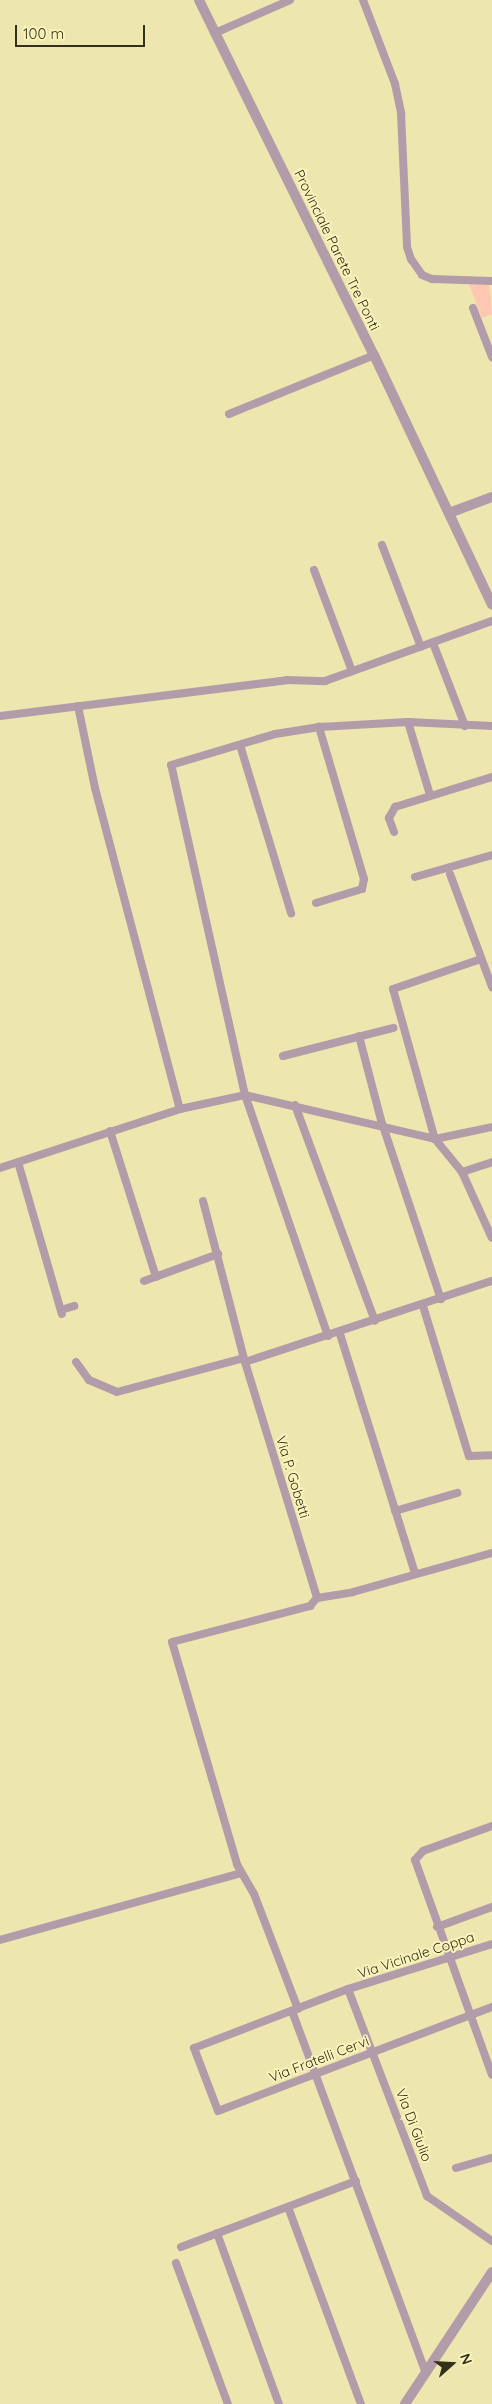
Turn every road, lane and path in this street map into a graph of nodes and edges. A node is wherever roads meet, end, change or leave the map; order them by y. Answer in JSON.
{"nodes":[{"id":1,"x":199,"y":0,"type":"edge"},
{"id":2,"x":290,"y":0,"type":"edge"},
{"id":3,"x":364,"y":0,"type":"edge"},
{"id":4,"x":215,"y":33,"type":"junction"},
{"id":5,"x":492,"y":281,"type":"edge"},
{"id":6,"x":473,"y":308,"type":"dead end"},
{"id":7,"x":374,"y":355,"type":"junction"},
{"id":8,"x":492,"y":357,"type":"edge"},
{"id":9,"x":229,"y":414,"type":"dead end"},
{"id":10,"x":492,"y":497,"type":"edge"},
{"id":11,"x":449,"y":513,"type":"junction"},
{"id":12,"x":382,"y":545,"type":"dead end"},
{"id":13,"x":314,"y":570,"type":"dead end"},
{"id":14,"x":492,"y":605,"type":"edge"},
{"id":15,"x":492,"y":621,"type":"edge"},
{"id":16,"x":433,"y":643,"type":"junction"},
{"id":17,"x":421,"y":647,"type":"junction"},
{"id":18,"x":352,"y":671,"type":"junction"},
{"id":19,"x":78,"y":706,"type":"junction"},
{"id":20,"x":0,"y":716,"type":"edge"},
{"id":21,"x":408,"y":722,"type":"junction"},
{"id":22,"x":465,"y":726,"type":"junction"},
{"id":23,"x":492,"y":726,"type":"edge"},
{"id":24,"x":319,"y":727,"type":"junction"},
{"id":25,"x":240,"y":745,"type":"junction"},
{"id":26,"x":492,"y":777,"type":"edge"},
{"id":27,"x":430,"y":795,"type":"junction"},
{"id":28,"x":394,"y":832,"type":"dead end"},
{"id":29,"x":492,"y":855,"type":"edge"},
{"id":30,"x":450,"y":874,"type":"dead end"},
{"id":31,"x":415,"y":878,"type":"dead end"},
{"id":32,"x":316,"y":903,"type":"dead end"},
{"id":33,"x":291,"y":913,"type":"dead end"},
{"id":34,"x":481,"y":959,"type":"junction"},
{"id":35,"x":492,"y":987,"type":"edge"},
{"id":36,"x":393,"y":1028,"type":"dead end"},
{"id":37,"x":359,"y":1036,"type":"junction"},
{"id":38,"x":283,"y":1056,"type":"dead end"},
{"id":39,"x":245,"y":1095,"type":"junction"},
{"id":40,"x":295,"y":1105,"type":"junction"},
{"id":41,"x":180,"y":1109,"type":"junction"},
{"id":42,"x":383,"y":1126,"type":"junction"},
{"id":43,"x":492,"y":1127,"type":"edge"},
{"id":44,"x":110,"y":1131,"type":"junction"},
{"id":45,"x":435,"y":1139,"type":"junction"},
{"id":46,"x":18,"y":1162,"type":"junction"},
{"id":47,"x":492,"y":1162,"type":"edge"},
{"id":48,"x":0,"y":1168,"type":"edge"},
{"id":49,"x":462,"y":1172,"type":"junction"},
{"id":50,"x":203,"y":1201,"type":"dead end"},
{"id":51,"x":492,"y":1218,"type":"edge"},
{"id":52,"x":484,"y":1221,"type":"junction"},
{"id":53,"x":492,"y":1238,"type":"edge"},
{"id":54,"x":218,"y":1254,"type":"junction"},
{"id":55,"x":156,"y":1277,"type":"junction"},
{"id":56,"x":144,"y":1281,"type":"dead end"},
{"id":57,"x":492,"y":1281,"type":"edge"},
{"id":58,"x":441,"y":1299,"type":"junction"},
{"id":59,"x":74,"y":1306,"type":"dead end"},
{"id":60,"x":423,"y":1306,"type":"junction"},
{"id":61,"x":375,"y":1321,"type":"junction"},
{"id":62,"x":340,"y":1334,"type":"junction"},
{"id":63,"x":328,"y":1336,"type":"junction"},
{"id":64,"x":245,"y":1360,"type":"junction"},
{"id":65,"x":76,"y":1362,"type":"dead end"},
{"id":66,"x":492,"y":1455,"type":"edge"},
{"id":67,"x":457,"y":1493,"type":"dead end"},
{"id":68,"x":395,"y":1511,"type":"junction"},
{"id":69,"x":492,"y":1553,"type":"edge"},
{"id":70,"x":415,"y":1574,"type":"junction"},
{"id":71,"x":317,"y":1598,"type":"junction"},
{"id":72,"x":492,"y":1826,"type":"edge"},
{"id":73,"x":242,"y":1873,"type":"junction"},
{"id":74,"x":492,"y":1907,"type":"edge"},
{"id":75,"x":437,"y":1927,"type":"junction"},
{"id":76,"x":0,"y":1940,"type":"edge"},
{"id":77,"x":492,"y":1944,"type":"edge"},
{"id":78,"x":448,"y":1957,"type":"junction"},
{"id":79,"x":348,"y":1990,"type":"junction"},
{"id":80,"x":492,"y":2007,"type":"edge"},
{"id":81,"x":295,"y":2010,"type":"junction"},
{"id":82,"x":470,"y":2015,"type":"junction"},
{"id":83,"x":194,"y":2048,"type":"joint"},
{"id":84,"x":372,"y":2052,"type":"junction"},
{"id":85,"x":315,"y":2073,"type":"junction"},
{"id":86,"x":492,"y":2074,"type":"edge"},
{"id":87,"x":492,"y":2158,"type":"edge"},
{"id":88,"x":456,"y":2168,"type":"dead end"},
{"id":89,"x":356,"y":2180,"type":"junction"},
{"id":90,"x":288,"y":2207,"type":"junction"},
{"id":91,"x":217,"y":2233,"type":"junction"},
{"id":92,"x":492,"y":2241,"type":"edge"},
{"id":93,"x":181,"y":2247,"type":"dead end"},
{"id":94,"x":176,"y":2263,"type":"dead end"},
{"id":95,"x":492,"y":2272,"type":"edge"},
{"id":96,"x":426,"y":2373,"type":"junction"},
{"id":97,"x":228,"y":2404,"type":"edge"},
{"id":98,"x":279,"y":2404,"type":"edge"},
{"id":99,"x":361,"y":2404,"type":"edge"},
{"id":100,"x":405,"y":2404,"type":"edge"}],
"edges":[{"from":1,"to":4,"type":"street","name":"Provinciale Parete Tre Ponti"},
{"from":2,"to":4,"type":"street"},
{"from":3,"to":5,"type":"street"},
{"from":4,"to":7,"type":"street","name":"Provinciale Parete Tre Ponti"},
{"from":6,"to":8,"type":"street"},
{"from":7,"to":9,"type":"street"},
{"from":7,"to":11,"type":"street","name":"Provinciale Parete Tre Ponti"},
{"from":10,"to":11,"type":"street"},
{"from":11,"to":14,"type":"street","name":"Provinciale Parete Tre Ponti"},
{"from":12,"to":17,"type":"street"},
{"from":13,"to":18,"type":"street"},
{"from":15,"to":16,"type":"street"},
{"from":16,"to":17,"type":"street"},
{"from":16,"to":22,"type":"street"},
{"from":17,"to":18,"type":"street"},
{"from":18,"to":19,"type":"street"},
{"from":19,"to":20,"type":"street"},
{"from":19,"to":41,"type":"street"},
{"from":21,"to":22,"type":"street"},
{"from":21,"to":24,"type":"street"},
{"from":21,"to":27,"type":"street"},
{"from":22,"to":23,"type":"street"},
{"from":24,"to":25,"type":"street"},
{"from":24,"to":32,"type":"street"},
{"from":25,"to":33,"type":"street"},
{"from":25,"to":39,"type":"street"},
{"from":26,"to":27,"type":"street"},
{"from":27,"to":28,"type":"street"},
{"from":29,"to":31,"type":"street"},
{"from":30,"to":34,"type":"street"},
{"from":34,"to":35,"type":"street"},
{"from":34,"to":45,"type":"street"},
{"from":36,"to":37,"type":"street"},
{"from":37,"to":38,"type":"street"},
{"from":37,"to":42,"type":"street"},
{"from":39,"to":40,"type":"street"},
{"from":39,"to":41,"type":"street"},
{"from":39,"to":63,"type":"street"},
{"from":40,"to":42,"type":"street"},
{"from":40,"to":61,"type":"street"},
{"from":41,"to":44,"type":"street"},
{"from":42,"to":45,"type":"street"},
{"from":42,"to":58,"type":"street"},
{"from":43,"to":45,"type":"street"},
{"from":44,"to":46,"type":"street"},
{"from":44,"to":55,"type":"street"},
{"from":45,"to":49,"type":"street"},
{"from":46,"to":48,"type":"street"},
{"from":46,"to":59,"type":"street"},
{"from":47,"to":49,"type":"street"},
{"from":49,"to":52,"type":"street"},
{"from":50,"to":54,"type":"street","name":"Via P. Gobetti"},
{"from":51,"to":52,"type":"street"},
{"from":52,"to":53,"type":"street"},
{"from":54,"to":55,"type":"street"},
{"from":54,"to":64,"type":"street","name":"Via P. Gobetti"},
{"from":55,"to":56,"type":"street"},
{"from":57,"to":58,"type":"street"},
{"from":58,"to":60,"type":"street"},
{"from":60,"to":61,"type":"street"},
{"from":60,"to":66,"type":"street"},
{"from":61,"to":62,"type":"street"},
{"from":62,"to":63,"type":"street"},
{"from":62,"to":68,"type":"street"},
{"from":63,"to":64,"type":"street"},
{"from":64,"to":65,"type":"street"},
{"from":64,"to":71,"type":"street","name":"Via P. Gobetti"},
{"from":67,"to":68,"type":"street"},
{"from":68,"to":70,"type":"street"},
{"from":69,"to":70,"type":"street"},
{"from":70,"to":71,"type":"street"},
{"from":71,"to":73,"type":"street"},
{"from":72,"to":75,"type":"street"},
{"from":73,"to":76,"type":"street"},
{"from":73,"to":81,"type":"street"},
{"from":74,"to":75,"type":"street"},
{"from":75,"to":78,"type":"street"},
{"from":77,"to":78,"type":"street","name":"Via Vicinale Coppa"},
{"from":78,"to":79,"type":"street","name":"Via Vicinale Coppa"},
{"from":78,"to":82,"type":"street"},
{"from":79,"to":81,"type":"street","name":"Via Vicinale Coppa"},
{"from":79,"to":84,"type":"street","name":"Via Di Giulio"},
{"from":80,"to":82,"type":"street","name":"Via Fratelli Cervi"},
{"from":81,"to":83,"type":"street","name":"Via Vicinale Coppa"},
{"from":81,"to":85,"type":"street"},
{"from":82,"to":84,"type":"street","name":"Via Fratelli Cervi"},
{"from":82,"to":86,"type":"street"},
{"from":83,"to":85,"type":"street","name":"Via Fratelli Cervi"},
{"from":84,"to":85,"type":"street","name":"Via Fratelli Cervi"},
{"from":84,"to":92,"type":"street","name":"Via Di Giulio"},
{"from":85,"to":89,"type":"street"},
{"from":87,"to":88,"type":"street"},
{"from":89,"to":90,"type":"street"},
{"from":89,"to":96,"type":"street"},
{"from":90,"to":91,"type":"street"},
{"from":90,"to":99,"type":"street"},
{"from":91,"to":93,"type":"street"},
{"from":91,"to":98,"type":"street"},
{"from":94,"to":97,"type":"street"},
{"from":95,"to":96,"type":"street"},
{"from":96,"to":100,"type":"street"}]}
